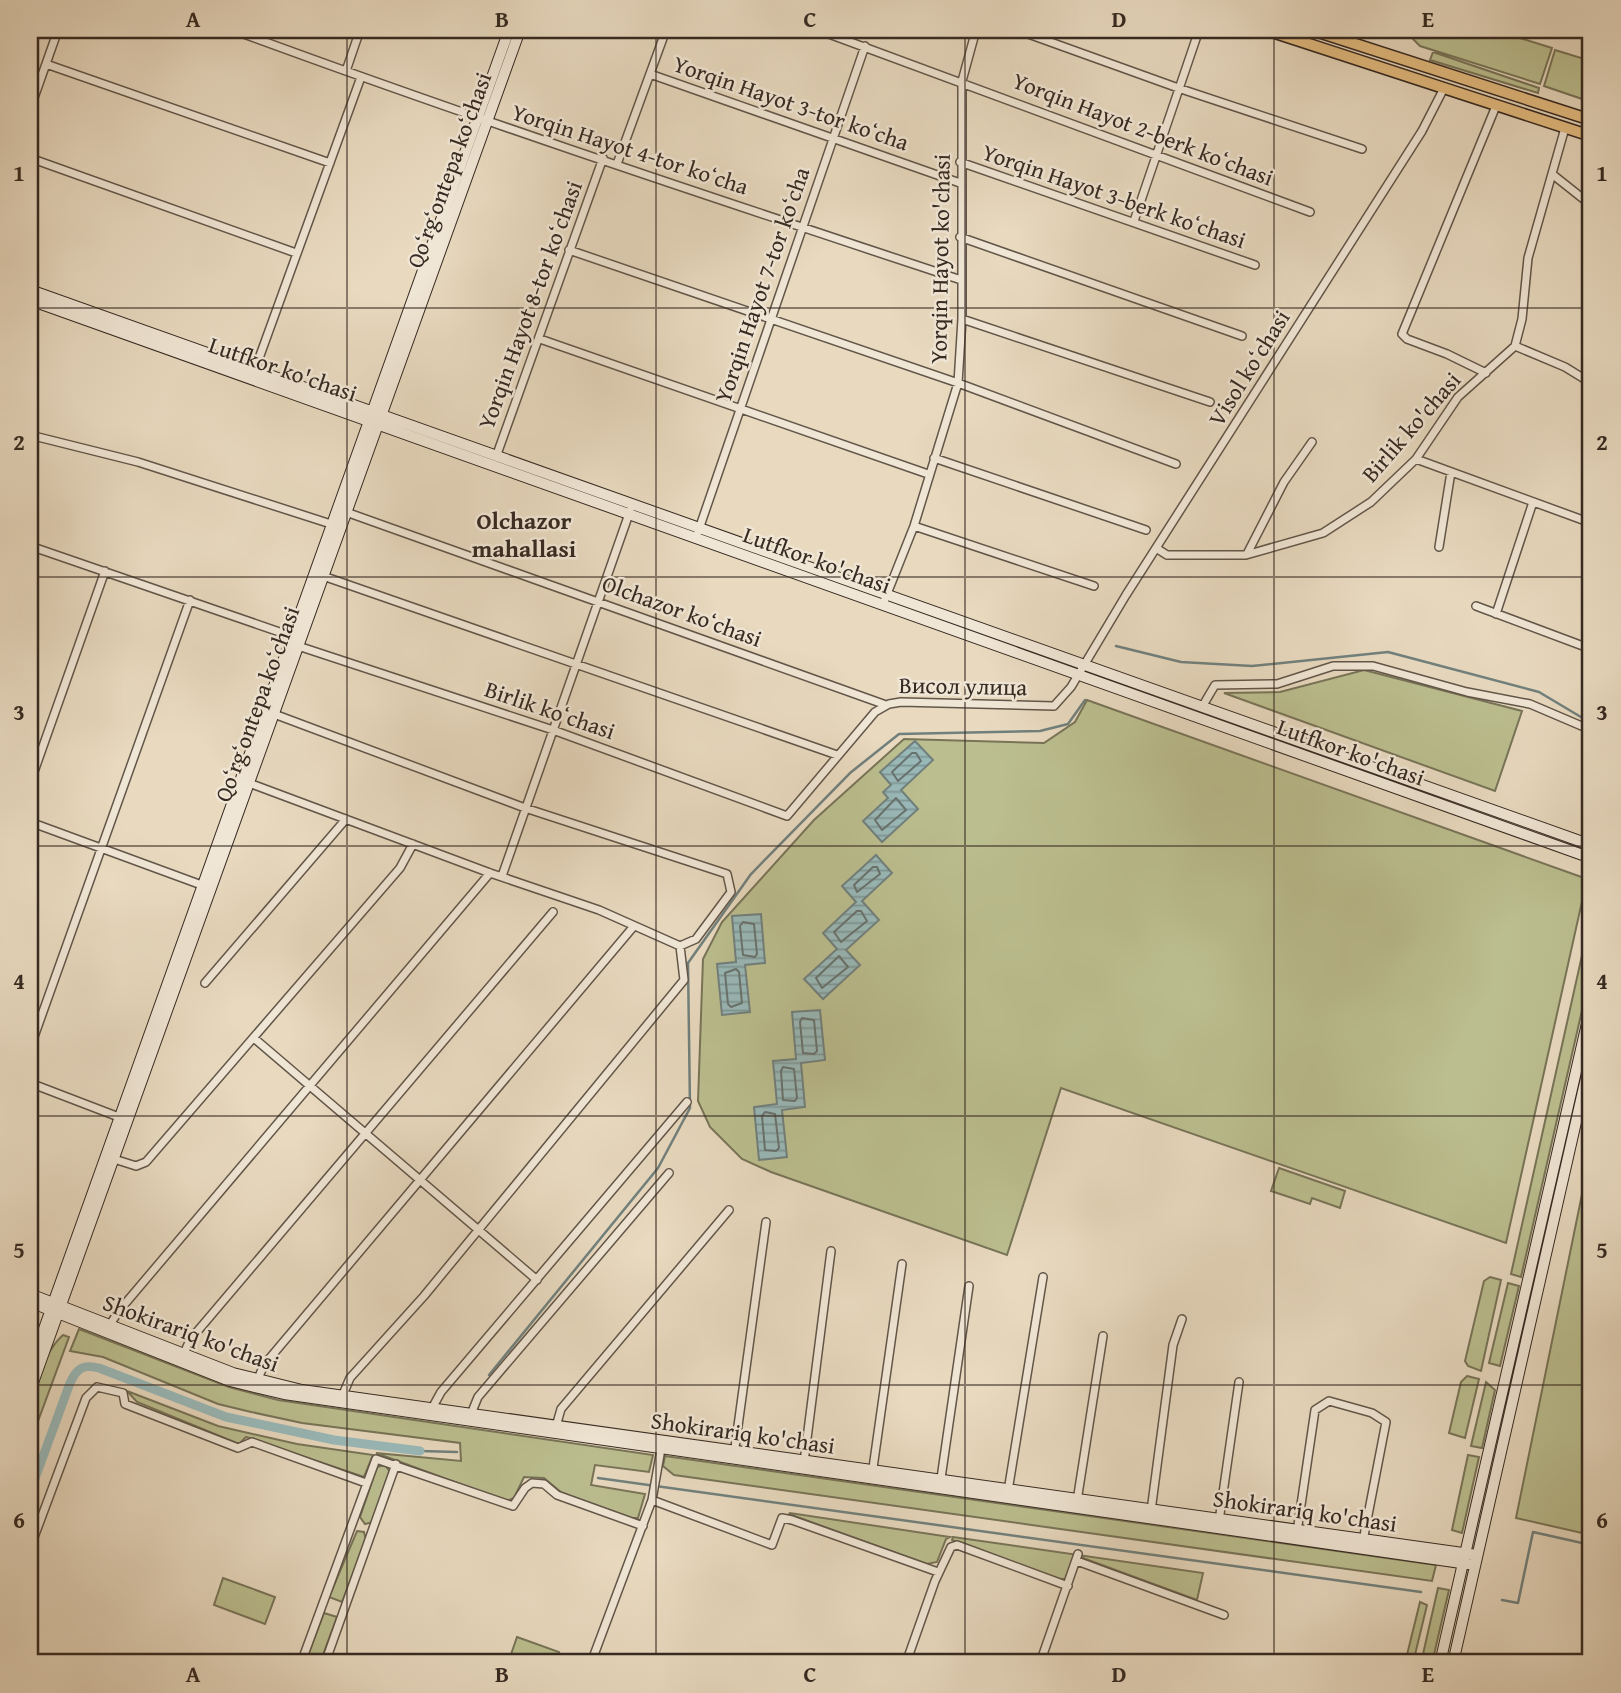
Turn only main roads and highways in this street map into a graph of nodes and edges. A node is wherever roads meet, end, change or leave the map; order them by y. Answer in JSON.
{"nodes":[{"id":1,"x":509,"y":30,"type":"edge"},
{"id":2,"x":520,"y":30,"type":"edge"},
{"id":3,"x":1266,"y":30,"type":"edge"},
{"id":4,"x":1312,"y":30,"type":"edge"},
{"id":5,"x":1591,"y":120,"type":"edge"},
{"id":6,"x":482,"y":121,"type":"junction"},
{"id":7,"x":1591,"y":136,"type":"edge"},
{"id":8,"x":30,"y":290,"type":"edge"},
{"id":9,"x":30,"y":300,"type":"edge"},
{"id":10,"x":253,"y":374,"type":"junction"},
{"id":11,"x":375,"y":417,"type":"junction"},
{"id":12,"x":337,"y":526,"type":"junction"},
{"id":13,"x":297,"y":640,"type":"junction"},
{"id":14,"x":1081,"y":669,"type":"junction"},
{"id":15,"x":1591,"y":845,"type":"edge"},
{"id":16,"x":1591,"y":858,"type":"edge"},
{"id":17,"x":207,"y":886,"type":"junction"},
{"id":18,"x":1591,"y":1006,"type":"edge"},
{"id":19,"x":1591,"y":1056,"type":"edge"},
{"id":20,"x":124,"y":1119,"type":"junction"},
{"id":21,"x":30,"y":1294,"type":"edge"},
{"id":22,"x":30,"y":1302,"type":"edge"},
{"id":23,"x":56,"y":1309,"type":"junction"},
{"id":24,"x":30,"y":1368,"type":"edge"},
{"id":25,"x":30,"y":1391,"type":"edge"},
{"id":26,"x":430,"y":1412,"type":"junction"},
{"id":27,"x":554,"y":1430,"type":"junction"},
{"id":28,"x":734,"y":1455,"type":"junction"},
{"id":29,"x":1464,"y":1558,"type":"junction"},
{"id":30,"x":1476,"y":1560,"type":"junction"},
{"id":31,"x":1440,"y":1663,"type":"edge"},
{"id":32,"x":1453,"y":1663,"type":"edge"}],
"edges":[{"from":1,"to":6,"type":"main road","name":"Qoʻrgʻontepa koʻchasi"},
{"from":2,"to":6,"type":"main road","name":"Qoʻrgʻontepa koʻchasi"},
{"from":3,"to":7,"type":"main road"},
{"from":4,"to":5,"type":"main road"},
{"from":6,"to":11,"type":"main road","name":"Qoʻrgʻontepa koʻchasi"},
{"from":8,"to":10,"type":"main road","name":"Lutfkor ko'chasi"},
{"from":9,"to":10,"type":"main road","name":"Lutfkor ko'chasi"},
{"from":10,"to":11,"type":"main road","name":"Lutfkor ko'chasi"},
{"from":11,"to":12,"type":"main road","name":"Qoʻrgʻontepa koʻchasi"},
{"from":11,"to":12,"type":"main road","name":"Qoʻrgʻontepa koʻchasi"},
{"from":11,"to":14,"type":"main road","name":"Lutfkor ko'chasi"},
{"from":12,"to":13,"type":"main road","name":"Qoʻrgʻontepa koʻchasi"},
{"from":12,"to":13,"type":"main road","name":"Qoʻrgʻontepa koʻchasi"},
{"from":13,"to":17,"type":"main road","name":"Qoʻrgʻontepa koʻchasi"},
{"from":13,"to":17,"type":"main road","name":"Qoʻrgʻontepa koʻchasi"},
{"from":14,"to":15,"type":"main road","name":"Lutfkor ko'chasi"},
{"from":14,"to":16,"type":"main road","name":"Lutfkor ko'chasi"},
{"from":17,"to":20,"type":"main road","name":"Qoʻrgʻontepa koʻchasi"},
{"from":18,"to":29,"type":"main road"},
{"from":19,"to":30,"type":"main road"},
{"from":20,"to":23,"type":"main road","name":"Qoʻrgʻontepa koʻchasi"},
{"from":20,"to":23,"type":"main road","name":"Qoʻrgʻontepa koʻchasi"},
{"from":21,"to":23,"type":"main road","name":"Shokirariq ko'chasi"},
{"from":22,"to":23,"type":"main road","name":"Shokirariq ko'chasi"},
{"from":23,"to":24,"type":"main road","name":"Qoʻrgʻontepa koʻchasi"},
{"from":23,"to":25,"type":"main road","name":"Qoʻrgʻontepa koʻchasi"},
{"from":23,"to":26,"type":"main road","name":"Shokirariq ko'chasi"},
{"from":26,"to":27,"type":"main road","name":"Shokirariq ko'chasi"},
{"from":26,"to":27,"type":"main road","name":"Shokirariq ko'chasi"},
{"from":27,"to":28,"type":"main road","name":"Shokirariq ko'chasi"},
{"from":27,"to":28,"type":"main road","name":"Shokirariq ko'chasi"},
{"from":28,"to":29,"type":"main road","name":"Shokirariq ko'chasi"},
{"from":29,"to":30,"type":"main road","name":"Shokirariq ko'chasi"},
{"from":29,"to":31,"type":"main road"},
{"from":30,"to":32,"type":"main road"}]}
